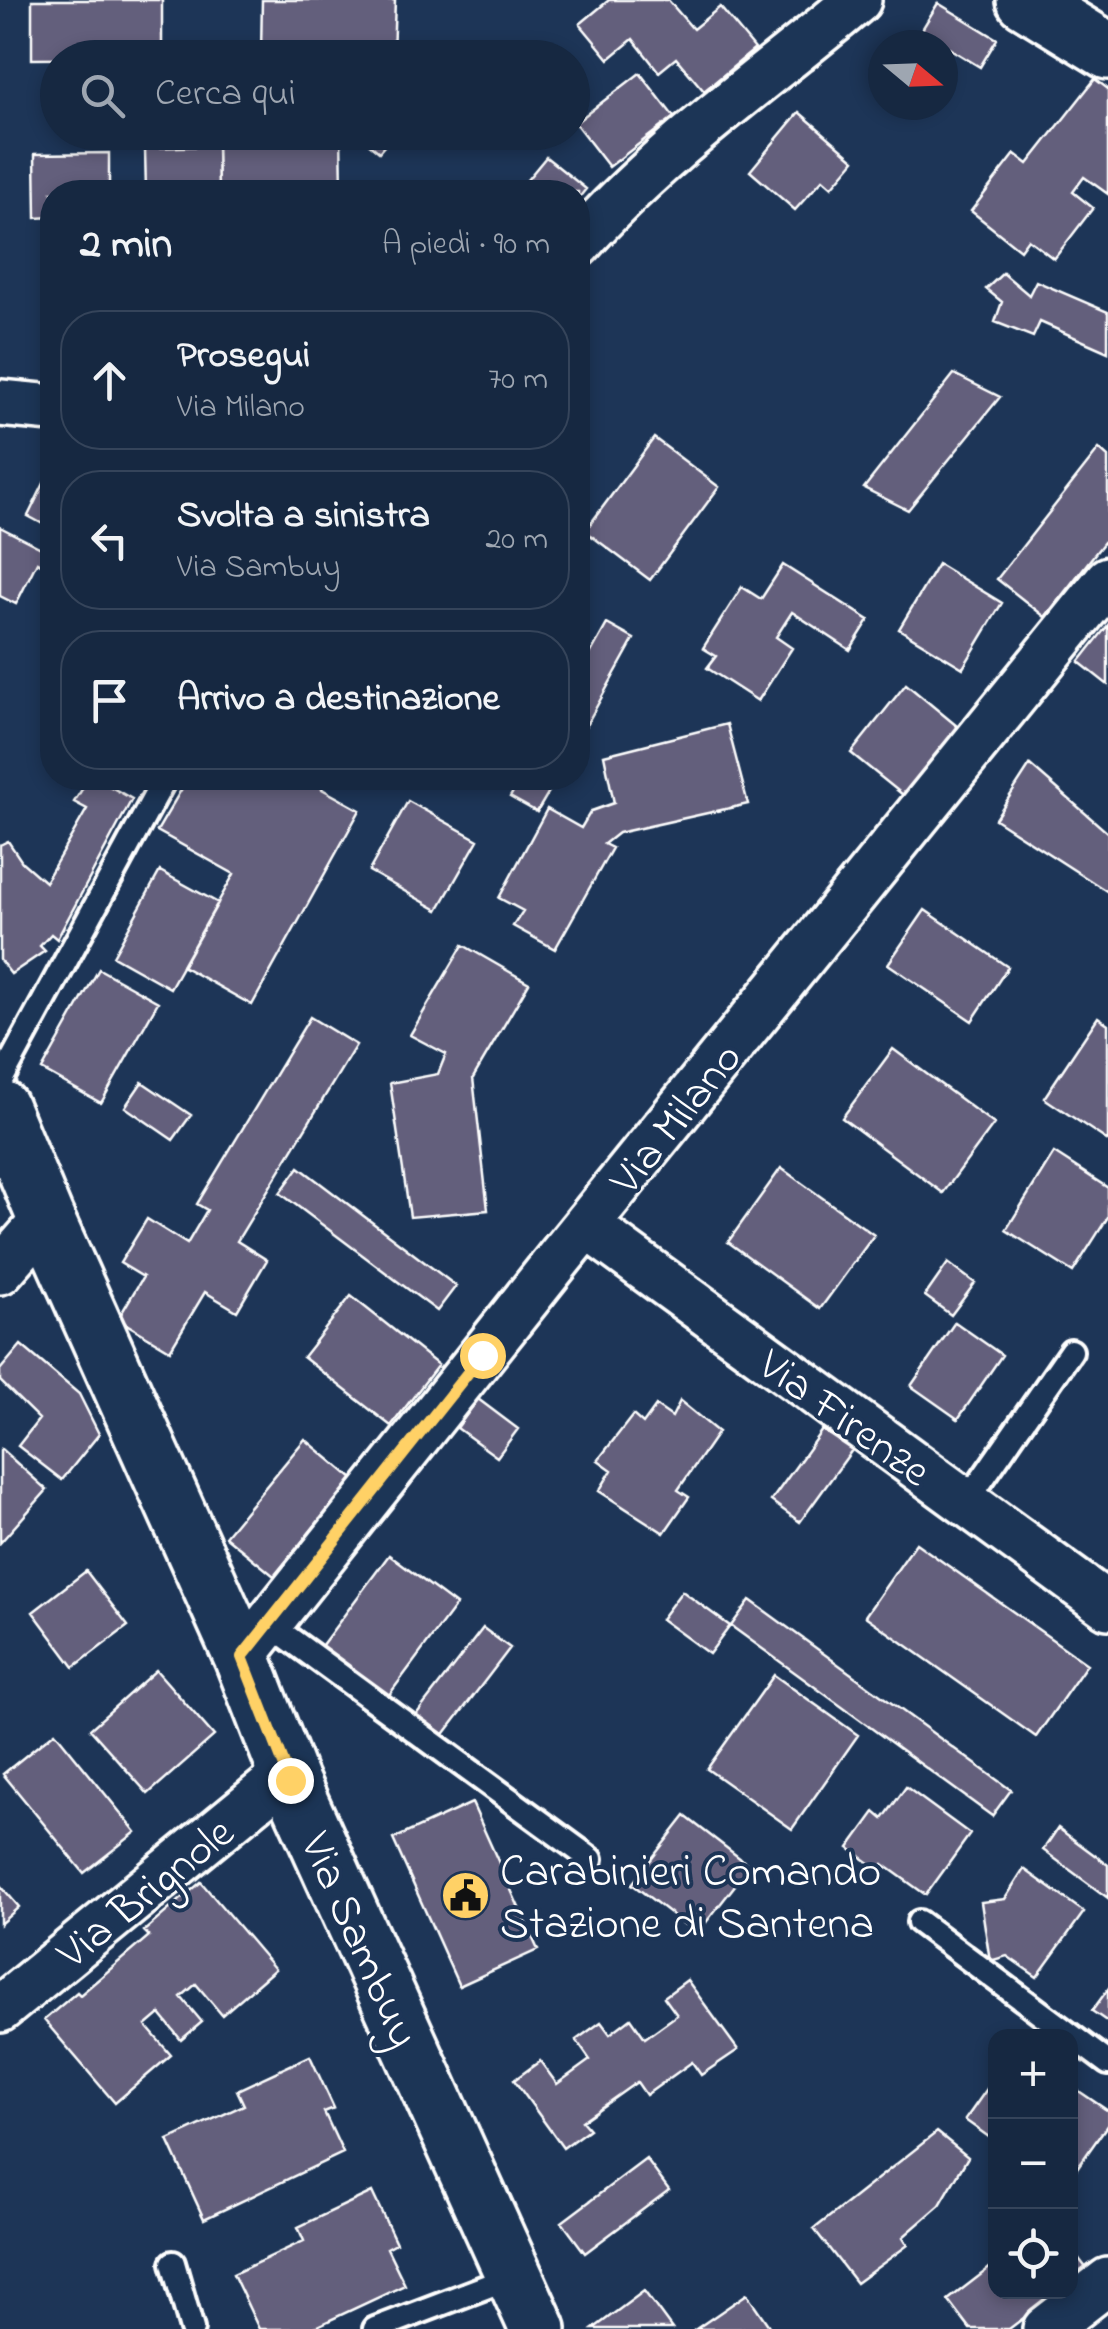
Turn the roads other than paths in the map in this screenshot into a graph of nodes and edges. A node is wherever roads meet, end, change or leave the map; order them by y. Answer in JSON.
{"nodes":[{"id":1,"x":858,"y":0,"type":"edge"},
{"id":2,"x":1025,"y":0,"type":"edge"},
{"id":3,"x":1108,"y":51,"type":"edge"},
{"id":4,"x":590,"y":230,"type":"edge"},
{"id":5,"x":0,"y":404,"type":"edge"},
{"id":6,"x":40,"y":407,"type":"edge"},
{"id":7,"x":1108,"y":580,"type":"edge"},
{"id":8,"x":158,"y":790,"type":"edge"},
{"id":9,"x":0,"y":1082,"type":"edge"},
{"id":10,"x":0,"y":1108,"type":"edge"},
{"id":11,"x":46,"y":1219,"type":"junction"},
{"id":12,"x":586,"y":1225,"type":"junction"},
{"id":13,"x":0,"y":1271,"type":"edge"},
{"id":14,"x":1071,"y":1351,"type":"dead end"},
{"id":15,"x":965,"y":1504,"type":"junction"},
{"id":16,"x":1108,"y":1606,"type":"edge"},
{"id":17,"x":255,"y":1640,"type":"junction"},
{"id":18,"x":288,"y":1773,"type":"junction"},
{"id":19,"x":590,"y":1859,"type":"dead end"},
{"id":20,"x":919,"y":1922,"type":"dead end"},
{"id":21,"x":0,"y":2009,"type":"edge"},
{"id":22,"x":1108,"y":2062,"type":"edge"},
{"id":23,"x":173,"y":2263,"type":"dead end"},
{"id":24,"x":514,"y":2276,"type":"junction"},
{"id":25,"x":1108,"y":2281,"type":"edge"},
{"id":26,"x":192,"y":2329,"type":"edge"},
{"id":27,"x":376,"y":2329,"type":"edge"},
{"id":28,"x":538,"y":2329,"type":"edge"},
{"id":29,"x":1046,"y":2329,"type":"edge"}],
"edges":[{"from":1,"to":4,"type":"street"},
{"from":2,"to":3,"type":"street"},
{"from":5,"to":6,"type":"street"},
{"from":7,"to":12,"type":"street","name":"Via Milano"},
{"from":8,"to":9,"type":"lane"},
{"from":10,"to":11,"type":"street","name":"Via Sambuy"},
{"from":11,"to":13,"type":"street"},
{"from":11,"to":17,"type":"street","name":"Via Sambuy"},
{"from":12,"to":15,"type":"street","name":"Via Firenze"},
{"from":12,"to":17,"type":"street","name":"Via Milano"},
{"from":14,"to":15,"type":"lane"},
{"from":15,"to":16,"type":"street","name":"Via Firenze"},
{"from":17,"to":18,"type":"street","name":"Via Sambuy"},
{"from":17,"to":19,"type":"lane"},
{"from":18,"to":21,"type":"street","name":"Via Brignole"},
{"from":18,"to":24,"type":"street","name":"Via Sambuy"},
{"from":20,"to":22,"type":"lane"},
{"from":23,"to":26,"type":"lane"},
{"from":24,"to":27,"type":"lane"},
{"from":24,"to":28,"type":"street","name":"Via Sambuy"},
{"from":25,"to":29,"type":"street"}]}
